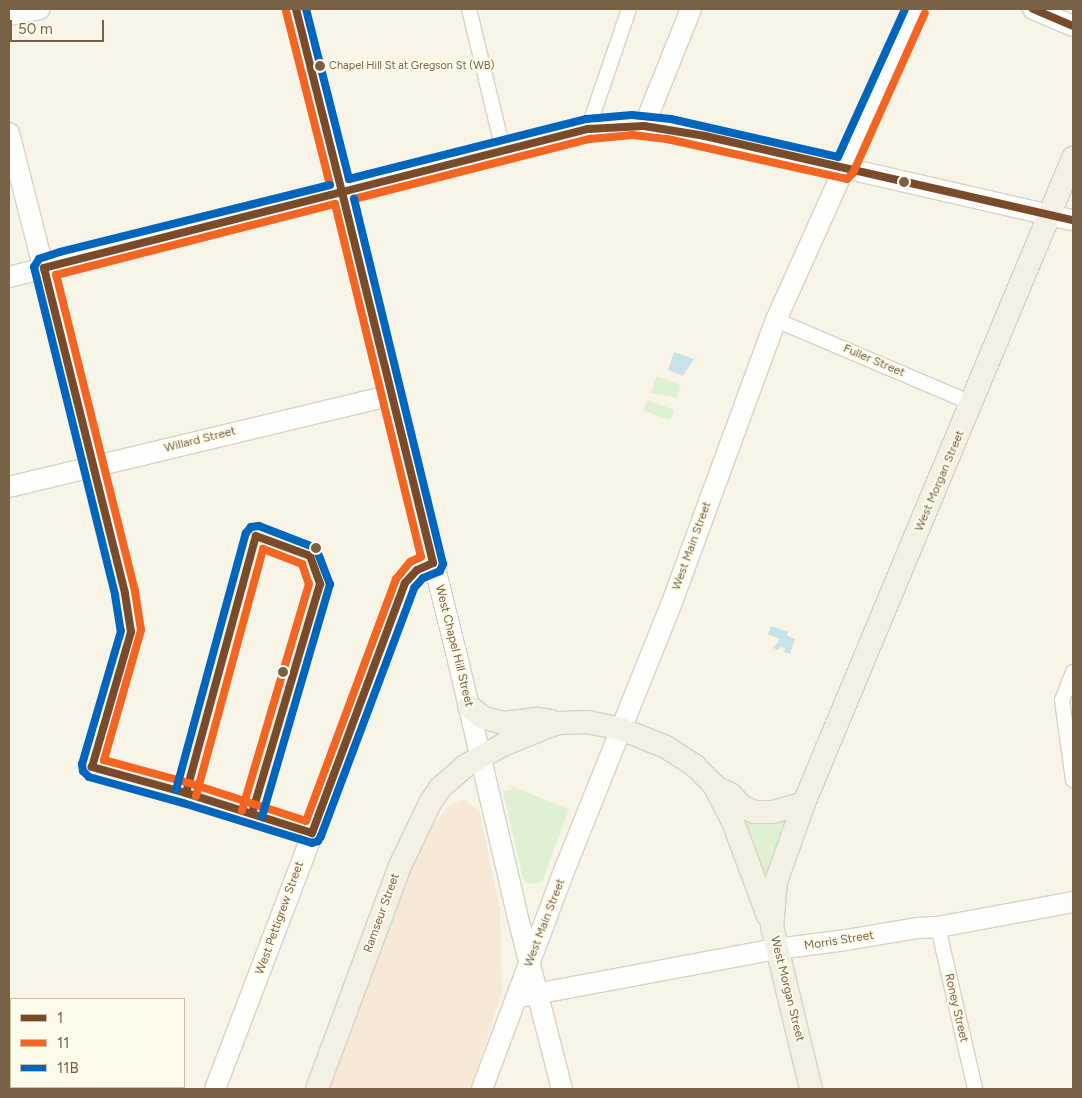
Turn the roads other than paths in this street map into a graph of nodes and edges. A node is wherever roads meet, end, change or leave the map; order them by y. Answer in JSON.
{"nodes":[{"id":1,"x":39,"y":9,"type":"edge"},
{"id":2,"x":296,"y":9,"type":"edge"},
{"id":3,"x":469,"y":9,"type":"edge"},
{"id":4,"x":629,"y":9,"type":"edge"},
{"id":5,"x":691,"y":9,"type":"edge"},
{"id":6,"x":916,"y":9,"type":"edge"},
{"id":7,"x":1032,"y":9,"type":"edge"},
{"id":8,"x":9,"y":15,"type":"edge"},
{"id":9,"x":1073,"y":26,"type":"edge"},
{"id":10,"x":644,"y":126,"type":"junction"},
{"id":11,"x":588,"y":129,"type":"junction"},
{"id":12,"x":9,"y":133,"type":"edge"},
{"id":13,"x":503,"y":150,"type":"junction"},
{"id":14,"x":1073,"y":158,"type":"edge"},
{"id":15,"x":844,"y":169,"type":"junction"},
{"id":16,"x":342,"y":192,"type":"junction"},
{"id":17,"x":1050,"y":215,"type":"junction"},
{"id":18,"x":1073,"y":220,"type":"edge"},
{"id":19,"x":44,"y":268,"type":"junction"},
{"id":20,"x":9,"y":277,"type":"edge"},
{"id":21,"x":776,"y":320,"type":"junction"},
{"id":22,"x":390,"y":395,"type":"junction"},
{"id":23,"x":972,"y":403,"type":"junction"},
{"id":24,"x":94,"y":466,"type":"junction"},
{"id":25,"x":9,"y":487,"type":"edge"},
{"id":26,"x":433,"y":563,"type":"junction"},
{"id":27,"x":1073,"y":672,"type":"edge"},
{"id":28,"x":469,"y":706,"type":"junction"},
{"id":29,"x":559,"y":723,"type":"junction"},
{"id":30,"x":621,"y":729,"type":"junction"},
{"id":31,"x":480,"y":758,"type":"junction"},
{"id":32,"x":1071,"y":758,"type":"edge"},
{"id":33,"x":92,"y":767,"type":"dead end"},
{"id":34,"x":1073,"y":780,"type":"edge"},
{"id":35,"x":714,"y":785,"type":"junction"},
{"id":36,"x":804,"y":802,"type":"junction"},
{"id":37,"x":1073,"y":902,"type":"edge"},
{"id":38,"x":772,"y":927,"type":"junction"},
{"id":39,"x":938,"y":927,"type":"junction"},
{"id":40,"x":778,"y":949,"type":"junction"},
{"id":41,"x":529,"y":963,"type":"junction"},
{"id":42,"x":537,"y":993,"type":"junction"},
{"id":43,"x":516,"y":998,"type":"junction"},
{"id":44,"x":215,"y":1089,"type":"edge"},
{"id":45,"x":317,"y":1089,"type":"edge"},
{"id":46,"x":482,"y":1089,"type":"edge"},
{"id":47,"x":562,"y":1089,"type":"edge"},
{"id":48,"x":811,"y":1089,"type":"edge"},
{"id":49,"x":975,"y":1089,"type":"edge"}],
"edges":[{"from":1,"to":8,"type":"main road"},
{"from":2,"to":16,"type":"main road","name":"West Chapel Hill Street"},
{"from":3,"to":13,"type":"street"},
{"from":4,"to":11,"type":"street"},
{"from":5,"to":10,"type":"main road"},
{"from":6,"to":15,"type":"main road","name":"West Main Street"},
{"from":7,"to":9,"type":"main road"},
{"from":10,"to":11,"type":"main road"},
{"from":10,"to":15,"type":"main road"},
{"from":11,"to":13,"type":"main road"},
{"from":12,"to":19,"type":"main road"},
{"from":13,"to":16,"type":"main road"},
{"from":14,"to":17,"type":"main road","name":"West Morgan Street"},
{"from":15,"to":17,"type":"main road"},
{"from":15,"to":21,"type":"main road","name":"West Main Street"},
{"from":16,"to":19,"type":"main road"},
{"from":16,"to":22,"type":"main road","name":"West Chapel Hill Street"},
{"from":17,"to":18,"type":"main road"},
{"from":17,"to":23,"type":"main road","name":"West Morgan Street"},
{"from":19,"to":20,"type":"main road"},
{"from":19,"to":24,"type":"main road"},
{"from":21,"to":23,"type":"street","name":"Fuller Street"},
{"from":21,"to":30,"type":"main road","name":"West Main Street"},
{"from":22,"to":24,"type":"main road","name":"Willard Street"},
{"from":22,"to":26,"type":"main road","name":"West Chapel Hill Street"},
{"from":23,"to":36,"type":"main road","name":"West Morgan Street"},
{"from":24,"to":25,"type":"main road","name":"Willard Street"},
{"from":24,"to":33,"type":"street"},
{"from":26,"to":28,"type":"main road","name":"West Chapel Hill Street"},
{"from":26,"to":44,"type":"main road","name":"West Pettigrew Street"},
{"from":27,"to":32,"type":"street"},
{"from":28,"to":29,"type":"main road"},
{"from":28,"to":31,"type":"main road","name":"West Chapel Hill Street"},
{"from":29,"to":30,"type":"main road"},
{"from":29,"to":31,"type":"main road","name":"Ramseur Street"},
{"from":30,"to":35,"type":"main road"},
{"from":30,"to":41,"type":"main road","name":"West Main Street"},
{"from":31,"to":41,"type":"main road","name":"West Chapel Hill Street"},
{"from":31,"to":45,"type":"main road","name":"Ramseur Street"},
{"from":32,"to":34,"type":"street"},
{"from":35,"to":36,"type":"main road"},
{"from":35,"to":38,"type":"main road"},
{"from":36,"to":38,"type":"main road","name":"West Morgan Street"},
{"from":37,"to":39,"type":"main road","name":"Morris Street"},
{"from":38,"to":40,"type":"main road","name":"West Morgan Street"},
{"from":39,"to":40,"type":"main road","name":"Morris Street"},
{"from":39,"to":49,"type":"street","name":"Roney Street"},
{"from":40,"to":42,"type":"main road","name":"Morris Street"},
{"from":40,"to":48,"type":"main road","name":"West Morgan Street"},
{"from":41,"to":42,"type":"main road","name":"West Chapel Hill Street"},
{"from":41,"to":43,"type":"main road","name":"West Main Street"},
{"from":42,"to":43,"type":"main road","name":"Morris Street"},
{"from":42,"to":47,"type":"main road","name":"West Chapel Hill Street"},
{"from":43,"to":46,"type":"main road","name":"West Main Street"}]}
